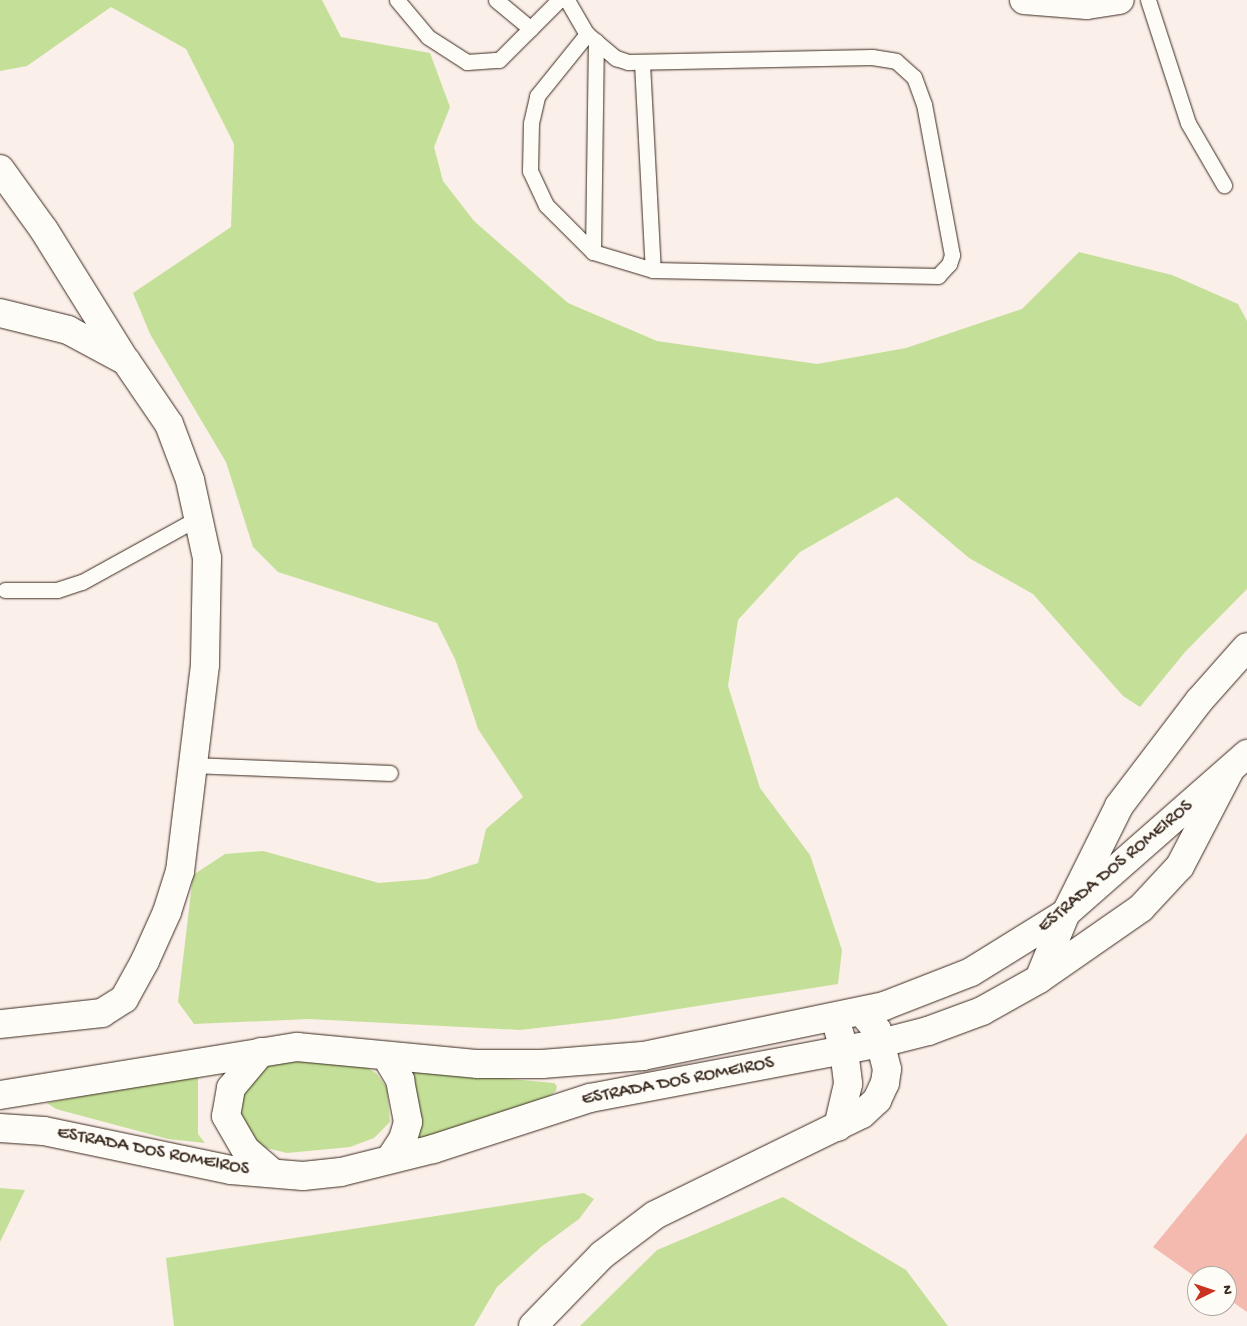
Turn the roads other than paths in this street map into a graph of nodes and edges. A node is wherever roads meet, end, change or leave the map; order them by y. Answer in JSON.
{"nodes":[{"id":1,"x":397,"y":0,"type":"edge"},
{"id":2,"x":496,"y":0,"type":"edge"},
{"id":3,"x":559,"y":0,"type":"edge"},
{"id":4,"x":567,"y":0,"type":"edge"},
{"id":5,"x":1024,"y":0,"type":"edge"},
{"id":6,"x":1120,"y":0,"type":"edge"},
{"id":7,"x":1148,"y":0,"type":"edge"},
{"id":8,"x":531,"y":29,"type":"junction"},
{"id":9,"x":591,"y":38,"type":"junction"},
{"id":10,"x":642,"y":63,"type":"junction"},
{"id":11,"x":0,"y":169,"type":"edge"},
{"id":12,"x":1224,"y":185,"type":"dead end"},
{"id":13,"x":593,"y":252,"type":"junction"},
{"id":14,"x":653,"y":270,"type":"junction"},
{"id":15,"x":0,"y":313,"type":"edge"},
{"id":16,"x":126,"y":362,"type":"junction"},
{"id":17,"x":198,"y":518,"type":"junction"},
{"id":18,"x":5,"y":590,"type":"dead end"},
{"id":19,"x":1247,"y":647,"type":"edge"},
{"id":20,"x":1241,"y":762,"type":"edge"},
{"id":21,"x":192,"y":765,"type":"junction"},
{"id":22,"x":390,"y":773,"type":"dead end"},
{"id":23,"x":1066,"y":912,"type":"junction"},
{"id":24,"x":1040,"y":979,"type":"junction"},
{"id":25,"x":862,"y":1012,"type":"junction"},
{"id":26,"x":834,"y":1018,"type":"junction"},
{"id":27,"x":0,"y":1024,"type":"edge"},
{"id":28,"x":881,"y":1043,"type":"junction"},
{"id":29,"x":844,"y":1050,"type":"junction"},
{"id":30,"x":261,"y":1052,"type":"junction"},
{"id":31,"x":387,"y":1058,"type":"junction"},
{"id":32,"x":0,"y":1095,"type":"edge"},
{"id":33,"x":838,"y":1127,"type":"junction"},
{"id":34,"x":0,"y":1128,"type":"edge"},
{"id":35,"x":390,"y":1159,"type":"junction"},
{"id":36,"x":271,"y":1172,"type":"junction"},
{"id":37,"x":533,"y":1326,"type":"edge"}],
"edges":[{"from":1,"to":8,"type":"lane"},
{"from":2,"to":8,"type":"lane"},
{"from":3,"to":8,"type":"lane"},
{"from":4,"to":9,"type":"lane"},
{"from":5,"to":6,"type":"main road"},
{"from":7,"to":12,"type":"lane"},
{"from":9,"to":10,"type":"lane"},
{"from":9,"to":13,"type":"lane"},
{"from":9,"to":13,"type":"lane"},
{"from":10,"to":14,"type":"lane"},
{"from":10,"to":14,"type":"lane"},
{"from":11,"to":16,"type":"main road"},
{"from":13,"to":14,"type":"lane"},
{"from":15,"to":16,"type":"main road"},
{"from":16,"to":17,"type":"main road"},
{"from":17,"to":18,"type":"lane"},
{"from":17,"to":21,"type":"main road"},
{"from":19,"to":23,"type":"main road"},
{"from":20,"to":23,"type":"main road","name":"ESTRADA DOS ROMEIROS"},
{"from":20,"to":24,"type":"main road","name":"ESTRADA DOS ROMEIROS"},
{"from":21,"to":22,"type":"lane"},
{"from":21,"to":27,"type":"main road"},
{"from":23,"to":24,"type":"main road"},
{"from":23,"to":25,"type":"main road","name":"ESTRADA DOS ROMEIROS"},
{"from":24,"to":28,"type":"main road","name":"ESTRADA DOS ROMEIROS"},
{"from":25,"to":26,"type":"main road","name":"ESTRADA DOS ROMEIROS"},
{"from":25,"to":28,"type":"main road"},
{"from":26,"to":29,"type":"main road"},
{"from":26,"to":31,"type":"main road","name":"ESTRADA DOS ROMEIROS"},
{"from":28,"to":29,"type":"main road","name":"ESTRADA DOS ROMEIROS"},
{"from":28,"to":33,"type":"main road"},
{"from":29,"to":33,"type":"main road"},
{"from":29,"to":35,"type":"main road","name":"ESTRADA DOS ROMEIROS"},
{"from":30,"to":31,"type":"main road","name":"ESTRADA DOS ROMEIROS"},
{"from":30,"to":32,"type":"main road","name":"ESTRADA DOS ROMEIROS"},
{"from":30,"to":36,"type":"main road"},
{"from":31,"to":35,"type":"main road"},
{"from":33,"to":37,"type":"main road"},
{"from":34,"to":36,"type":"main road","name":"ESTRADA DOS ROMEIROS"},
{"from":35,"to":36,"type":"main road","name":"ESTRADA DOS ROMEIROS"}]}
